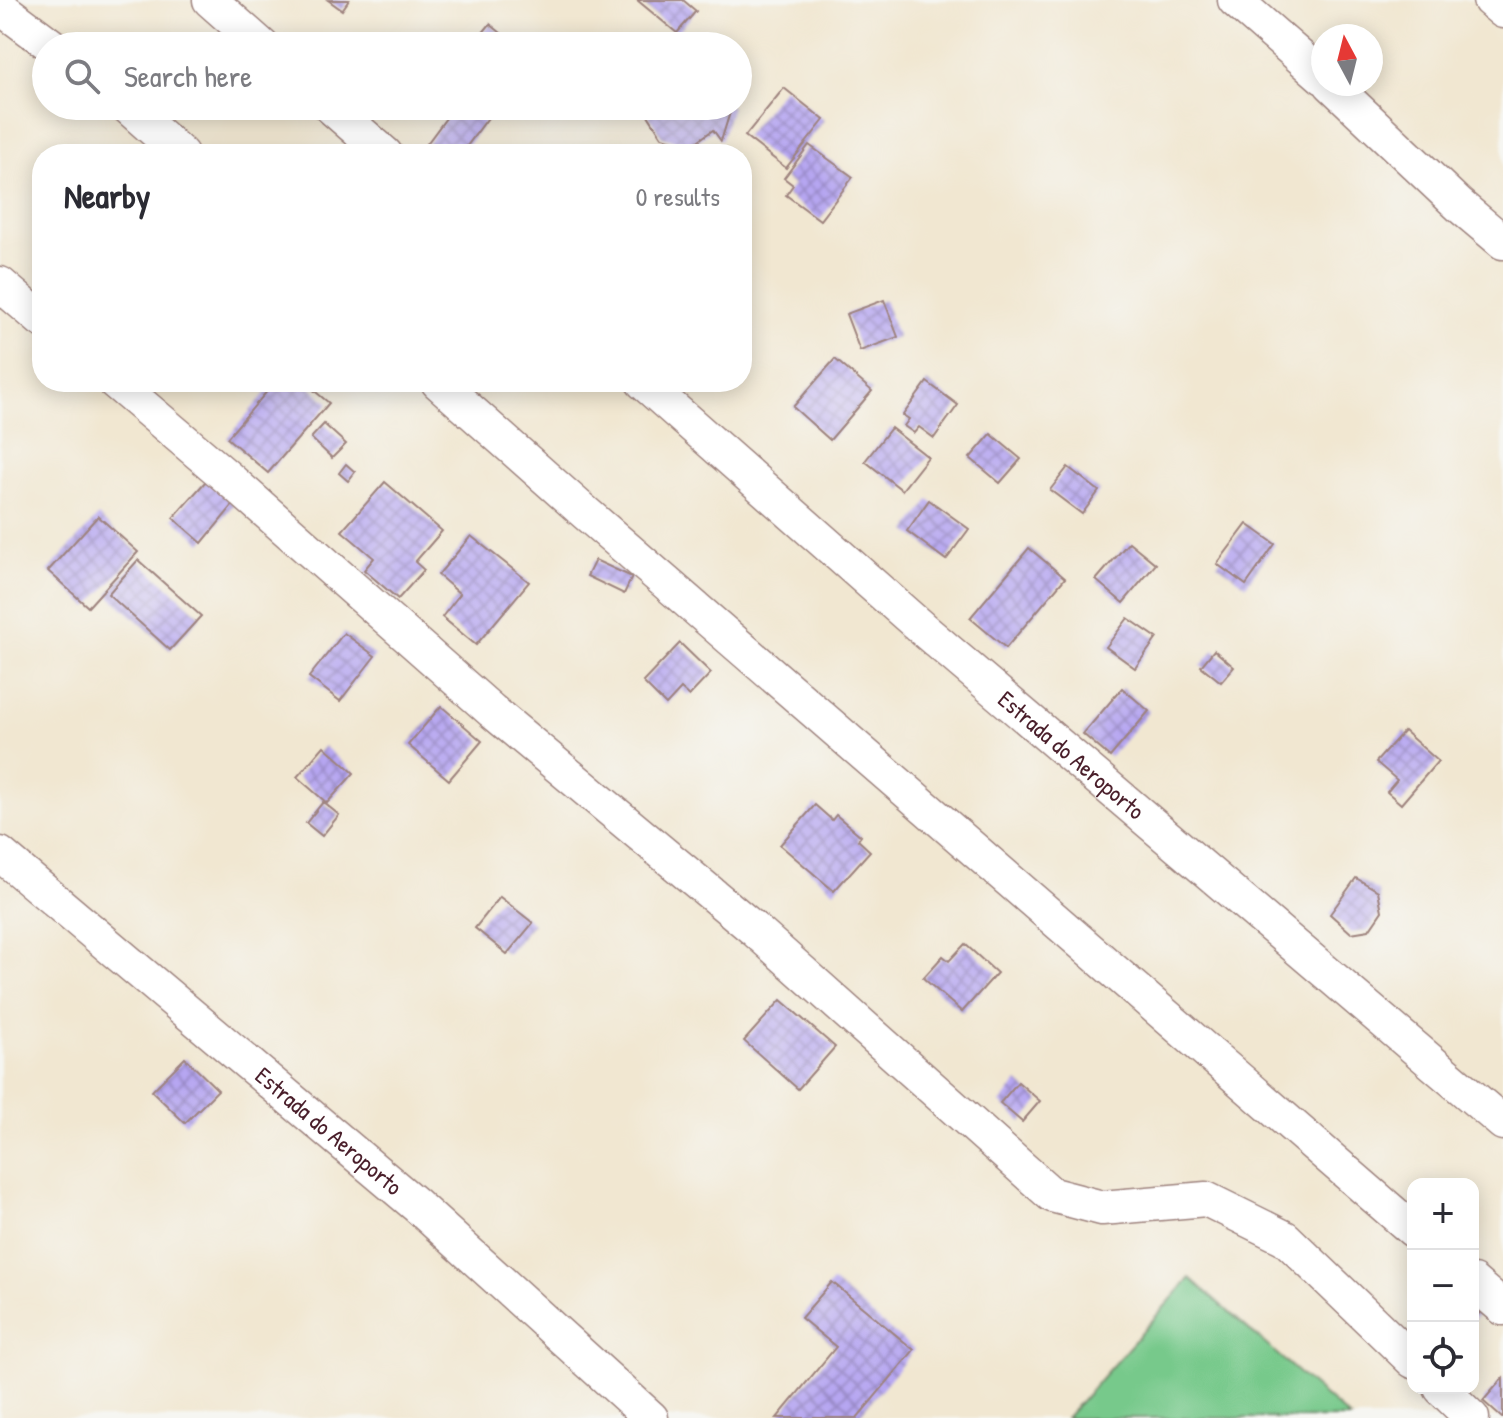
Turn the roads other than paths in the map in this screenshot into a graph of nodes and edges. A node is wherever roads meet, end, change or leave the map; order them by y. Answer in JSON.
{"nodes":[{"id":1,"x":210,"y":0,"type":"edge"},
{"id":2,"x":1235,"y":0,"type":"edge"},
{"id":3,"x":1490,"y":0,"type":"edge"},
{"id":4,"x":0,"y":7,"type":"edge"},
{"id":5,"x":1503,"y":11,"type":"edge"},
{"id":6,"x":33,"y":32,"type":"edge"},
{"id":7,"x":246,"y":32,"type":"edge"},
{"id":8,"x":1311,"y":66,"type":"edge"},
{"id":9,"x":1344,"y":96,"type":"edge"},
{"id":10,"x":143,"y":120,"type":"edge"},
{"id":11,"x":346,"y":120,"type":"edge"},
{"id":12,"x":170,"y":144,"type":"edge"},
{"id":13,"x":374,"y":144,"type":"edge"},
{"id":14,"x":1503,"y":242,"type":"edge"},
{"id":15,"x":0,"y":284,"type":"edge"},
{"id":16,"x":32,"y":311,"type":"edge"},
{"id":17,"x":127,"y":392,"type":"edge"},
{"id":18,"x":449,"y":392,"type":"edge"},
{"id":19,"x":654,"y":392,"type":"edge"},
{"id":20,"x":0,"y":854,"type":"edge"},
{"id":21,"x":1503,"y":1123,"type":"edge"},
{"id":22,"x":1407,"y":1225,"type":"edge"},
{"id":23,"x":1479,"y":1287,"type":"edge"},
{"id":24,"x":1503,"y":1308,"type":"edge"},
{"id":25,"x":1407,"y":1355,"type":"edge"},
{"id":26,"x":1447,"y":1394,"type":"edge"},
{"id":27,"x":651,"y":1418,"type":"edge"},
{"id":28,"x":1472,"y":1418,"type":"edge"}],
"edges":[{"from":1,"to":7,"type":"street"},
{"from":2,"to":8,"type":"street"},
{"from":3,"to":5,"type":"street"},
{"from":4,"to":6,"type":"street"},
{"from":9,"to":14,"type":"street"},
{"from":10,"to":12,"type":"street"},
{"from":11,"to":13,"type":"street"},
{"from":15,"to":16,"type":"street"},
{"from":17,"to":25,"type":"street"},
{"from":18,"to":22,"type":"street"},
{"from":19,"to":21,"type":"street","name":"Estrada do Aeroporto"},
{"from":20,"to":27,"type":"street","name":"Estrada do Aeroporto"},
{"from":23,"to":24,"type":"street"},
{"from":26,"to":28,"type":"street"}]}
